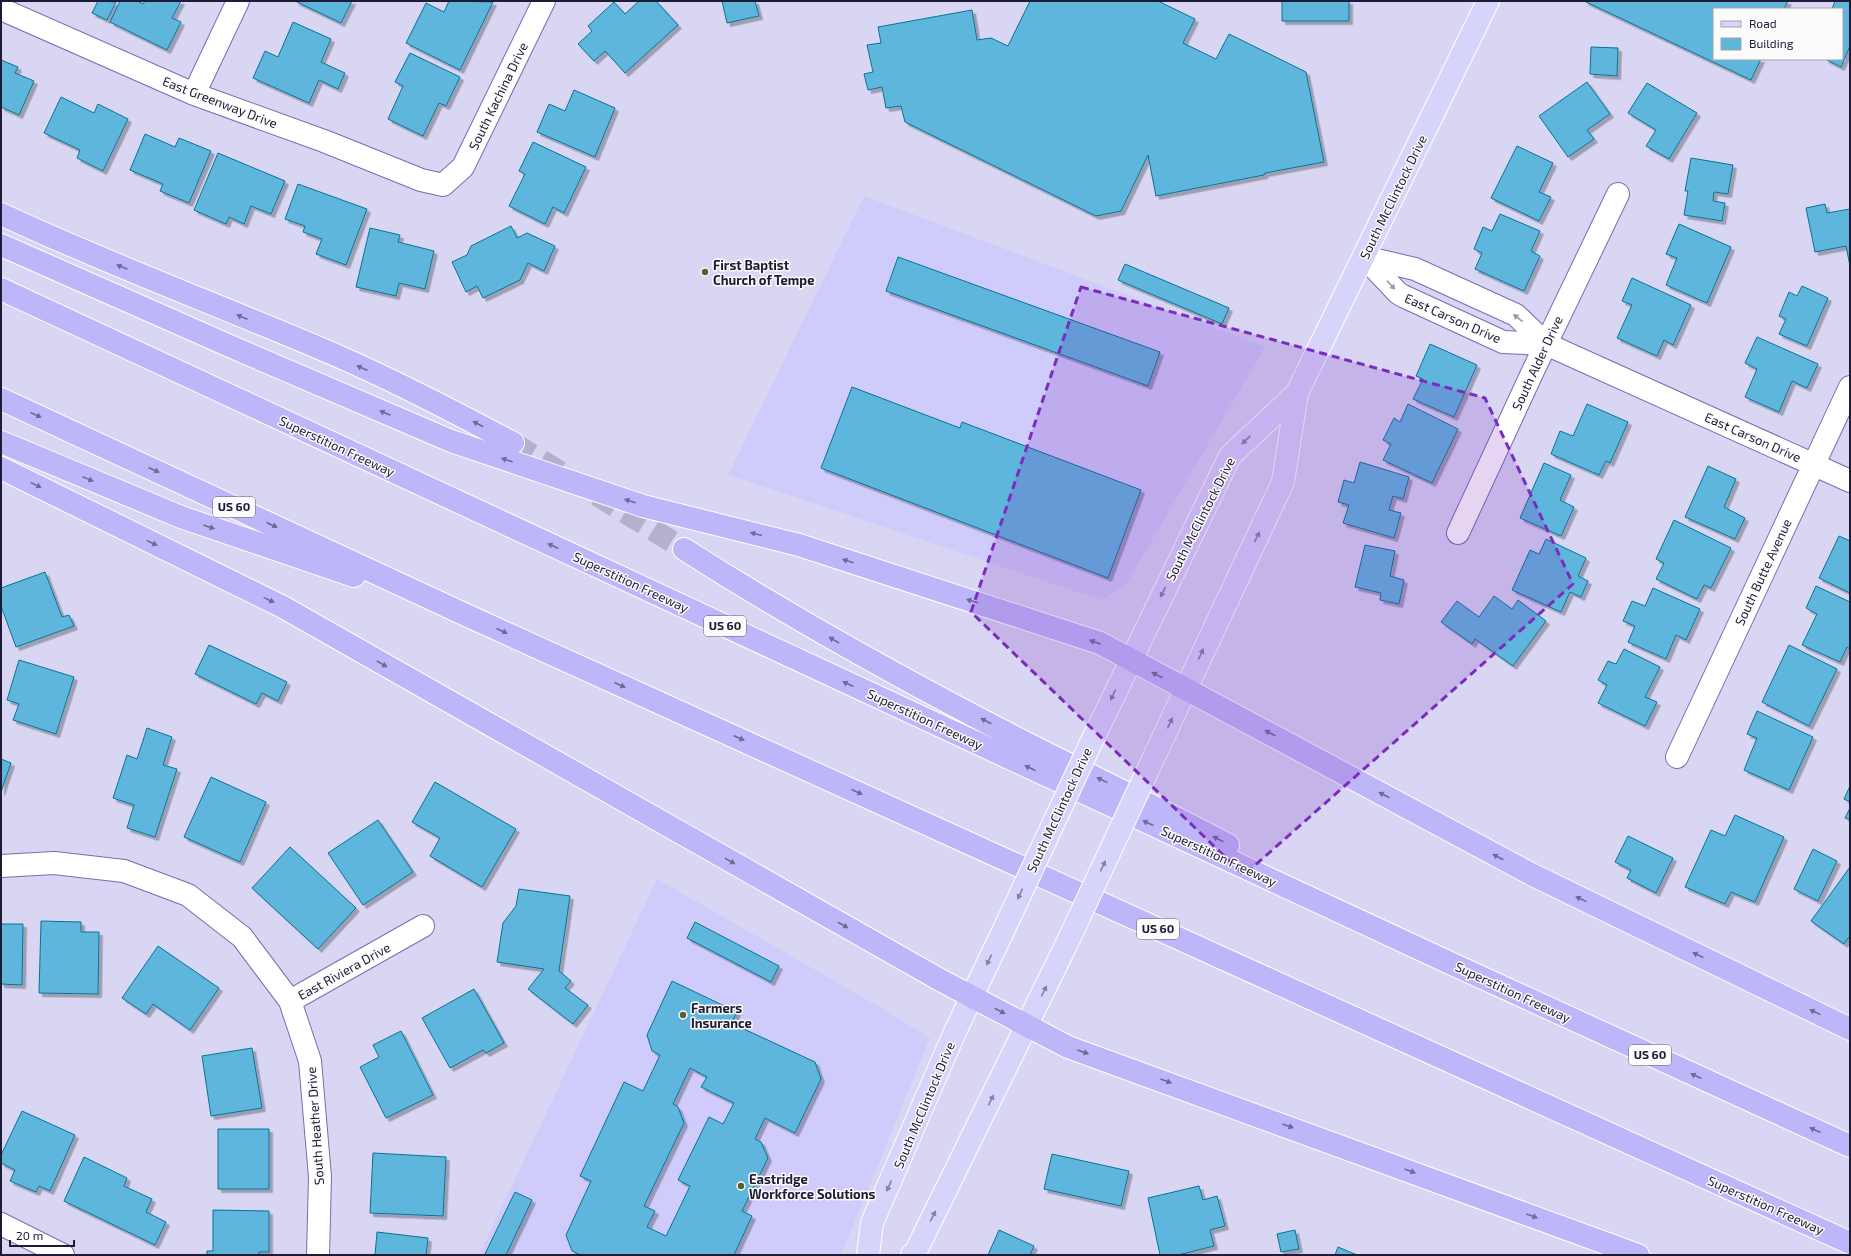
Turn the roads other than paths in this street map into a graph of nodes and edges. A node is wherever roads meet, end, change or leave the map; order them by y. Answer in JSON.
{"nodes":[{"id":1,"x":238,"y":1,"type":"edge"},
{"id":2,"x":544,"y":1,"type":"edge"},
{"id":3,"x":1488,"y":1,"type":"edge"},
{"id":4,"x":1,"y":9,"type":"edge"},
{"id":5,"x":194,"y":94,"type":"junction"},
{"id":6,"x":443,"y":185,"type":"joint"},
{"id":7,"x":1618,"y":194,"type":"dead end"},
{"id":8,"x":1,"y":214,"type":"edge"},
{"id":9,"x":1,"y":245,"type":"edge"},
{"id":10,"x":1364,"y":257,"type":"junction"},
{"id":11,"x":1,"y":289,"type":"edge"},
{"id":12,"x":1546,"y":344,"type":"junction"},
{"id":13,"x":1850,"y":387,"type":"edge"},
{"id":14,"x":1297,"y":393,"type":"junction"},
{"id":15,"x":1,"y":399,"type":"edge"},
{"id":16,"x":1,"y":442,"type":"edge"},
{"id":17,"x":513,"y":443,"type":"tunnel mouth"},
{"id":18,"x":1815,"y":465,"type":"junction"},
{"id":19,"x":1,"y":468,"type":"edge"},
{"id":20,"x":1850,"y":481,"type":"edge"},
{"id":21,"x":1458,"y":533,"type":"dead end"},
{"id":22,"x":684,"y":549,"type":"tunnel mouth"},
{"id":23,"x":466,"y":615,"type":"junction"},
{"id":24,"x":1130,"y":660,"type":"junction"},
{"id":25,"x":1185,"y":690,"type":"junction"},
{"id":26,"x":1677,"y":757,"type":"dead end"},
{"id":27,"x":1,"y":866,"type":"edge"},
{"id":28,"x":423,"y":926,"type":"dead end"},
{"id":29,"x":1450,"y":963,"type":"junction"},
{"id":30,"x":971,"y":996,"type":"junction"},
{"id":31,"x":290,"y":1001,"type":"junction"},
{"id":32,"x":1028,"y":1025,"type":"junction"},
{"id":33,"x":1850,"y":1029,"type":"edge"},
{"id":34,"x":1850,"y":1146,"type":"edge"},
{"id":35,"x":1,"y":1224,"type":"edge"},
{"id":36,"x":1850,"y":1243,"type":"edge"},
{"id":37,"x":63,"y":1255,"type":"edge"},
{"id":38,"x":318,"y":1255,"type":"edge"},
{"id":39,"x":868,"y":1255,"type":"edge"},
{"id":40,"x":912,"y":1255,"type":"edge"},
{"id":41,"x":1638,"y":1255,"type":"edge"}],
"edges":[{"from":1,"to":5,"type":"street"},
{"from":2,"to":6,"type":"street","name":"South Kachina Drive"},
{"from":3,"to":10,"type":"main road","name":"South McClintock Drive"},
{"from":4,"to":5,"type":"street","name":"East Greenway Drive"},
{"from":5,"to":6,"type":"street","name":"East Greenway Drive"},
{"from":7,"to":12,"type":"street","name":"South Alder Drive"},
{"from":17,"to":8,"type":"highway","one_way":true},
{"from":24,"to":9,"type":"highway","one_way":true},
{"from":12,"to":10,"type":"street","name":"East Carson Drive","one_way":true},
{"from":10,"to":12,"type":"street","name":"East Carson Drive","one_way":true},
{"from":10,"to":14,"type":"main road","name":"South McClintock Drive"},
{"from":29,"to":11,"type":"highway","name":"Superstition Freeway","number":"US 60","one_way":true},
{"from":12,"to":18,"type":"street","name":"East Carson Drive"},
{"from":12,"to":21,"type":"street","name":"South Alder Drive"},
{"from":13,"to":18,"type":"street","name":"South Butte Avenue"},
{"from":14,"to":24,"type":"main road","name":"South McClintock Drive","one_way":true},
{"from":25,"to":14,"type":"main road","name":"South McClintock Drive","one_way":true},
{"from":15,"to":23,"type":"highway","name":"Superstition Freeway","number":"US 60","one_way":true},
{"from":16,"to":23,"type":"highway","one_way":true},
{"from":18,"to":20,"type":"street","name":"East Carson Drive"},
{"from":18,"to":26,"type":"street","name":"South Butte Avenue"},
{"from":19,"to":30,"type":"highway","one_way":true},
{"from":29,"to":22,"type":"highway","one_way":true},
{"from":23,"to":36,"type":"highway","name":"Superstition Freeway","number":"US 60","one_way":true},
{"from":25,"to":24,"type":"highway","one_way":true},
{"from":24,"to":30,"type":"main road","name":"South McClintock Drive","one_way":true,"bridge":true},
{"from":32,"to":25,"type":"main road","name":"South McClintock Drive","one_way":true,"bridge":true},
{"from":33,"to":25,"type":"highway","one_way":true},
{"from":27,"to":31,"type":"street","name":"East Riviera Drive"},
{"from":28,"to":31,"type":"street","name":"East Riviera Drive"},
{"from":34,"to":29,"type":"highway","name":"Superstition Freeway","number":"US 60","one_way":true},
{"from":30,"to":32,"type":"highway","one_way":true},
{"from":30,"to":39,"type":"main road","name":"South McClintock Drive","one_way":true},
{"from":31,"to":38,"type":"street","name":"South Heather Drive"},
{"from":40,"to":32,"type":"main road","name":"South McClintock Drive","one_way":true},
{"from":32,"to":41,"type":"highway","one_way":true},
{"from":35,"to":37,"type":"street"}]}
